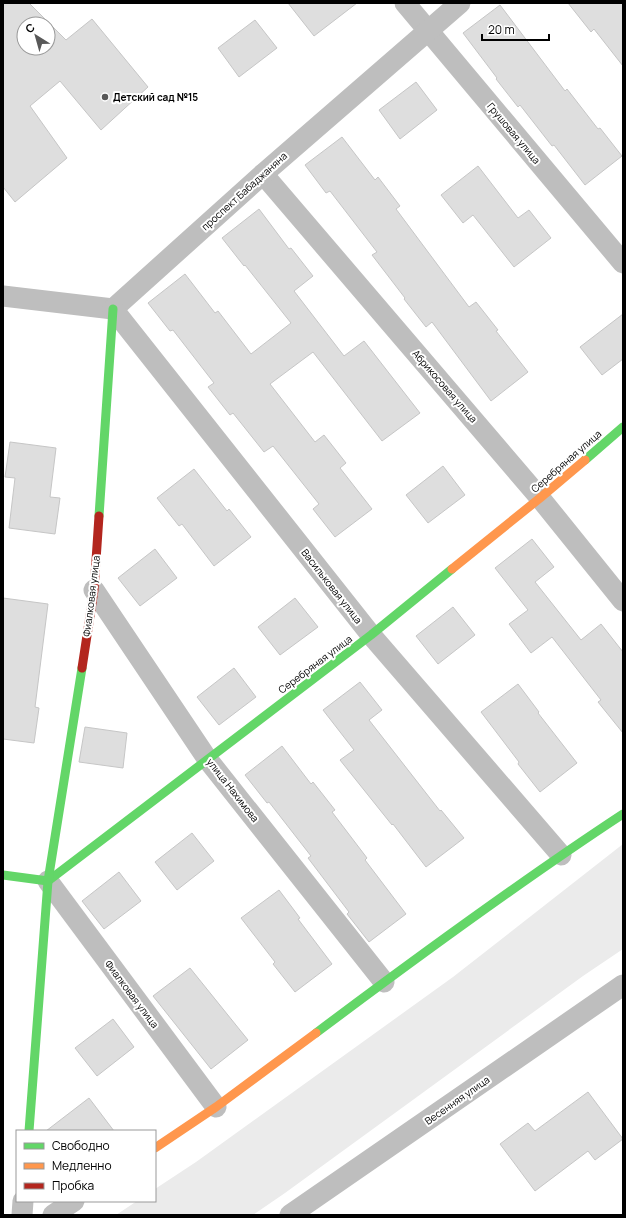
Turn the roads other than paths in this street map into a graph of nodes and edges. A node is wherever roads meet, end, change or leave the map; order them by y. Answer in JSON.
{"nodes":[{"id":1,"x":405,"y":3,"type":"edge"},
{"id":2,"x":460,"y":3,"type":"edge"},
{"id":3,"x":427,"y":30,"type":"junction"},
{"id":4,"x":263,"y":174,"type":"junction"},
{"id":5,"x":623,"y":263,"type":"edge"},
{"id":6,"x":3,"y":296,"type":"edge"},
{"id":7,"x":113,"y":309,"type":"junction"},
{"id":8,"x":623,"y":427,"type":"edge"},
{"id":9,"x":540,"y":498,"type":"junction"},
{"id":10,"x":94,"y":590,"type":"junction"},
{"id":11,"x":623,"y":601,"type":"edge"},
{"id":12,"x":371,"y":635,"type":"junction"},
{"id":13,"x":208,"y":760,"type":"junction"},
{"id":14,"x":623,"y":814,"type":"edge"},
{"id":15,"x":561,"y":855,"type":"junction"},
{"id":16,"x":3,"y":875,"type":"edge"},
{"id":17,"x":48,"y":881,"type":"junction"},
{"id":18,"x":384,"y":982,"type":"junction"},
{"id":19,"x":623,"y":985,"type":"edge"},
{"id":20,"x":216,"y":1108,"type":"junction"},
{"id":21,"x":29,"y":1130,"type":"edge"},
{"id":22,"x":156,"y":1147,"type":"edge"},
{"id":23,"x":23,"y":1202,"type":"edge"},
{"id":24,"x":72,"y":1202,"type":"edge"},
{"id":25,"x":22,"y":1215,"type":"edge"},
{"id":26,"x":53,"y":1215,"type":"edge"},
{"id":27,"x":290,"y":1215,"type":"edge"}],
"edges":[{"from":1,"to":3,"type":"street","name":"Грушовая улица"},
{"from":2,"to":3,"type":"street","name":"проспект Бабаджаняна"},
{"from":3,"to":4,"type":"street","name":"проспект Бабаджаняна"},
{"from":3,"to":5,"type":"street","name":"Грушовая улица"},
{"from":4,"to":7,"type":"street","name":"проспект Бабаджаняна"},
{"from":4,"to":9,"type":"street","name":"Абрикосовая улица"},
{"from":6,"to":7,"type":"street"},
{"from":7,"to":10,"type":"street","name":"Фиалковая улица"},
{"from":7,"to":12,"type":"street","name":"Васильковая улица"},
{"from":8,"to":9,"type":"street","name":"Серебряная улица"},
{"from":9,"to":11,"type":"street","name":"Абрикосовая улица"},
{"from":9,"to":12,"type":"street","name":"Серебряная улица"},
{"from":10,"to":13,"type":"street","name":"улица Нахимова"},
{"from":10,"to":17,"type":"street","name":"Фиалковая улица"},
{"from":12,"to":13,"type":"street","name":"Серебряная улица"},
{"from":12,"to":15,"type":"street","name":"Васильковая улица"},
{"from":13,"to":17,"type":"street","name":"Серебряная улица"},
{"from":13,"to":18,"type":"street","name":"улица Нахимова"},
{"from":14,"to":15,"type":"street"},
{"from":15,"to":18,"type":"street"},
{"from":16,"to":17,"type":"street"},
{"from":17,"to":20,"type":"street","name":"Фиалковая улица"},
{"from":17,"to":21,"type":"street","name":"Фиалковая улица"},
{"from":18,"to":20,"type":"street"},
{"from":19,"to":27,"type":"street","name":"Весенняя улица"},
{"from":20,"to":22,"type":"street"},
{"from":23,"to":25,"type":"street"},
{"from":24,"to":26,"type":"street"}]}
